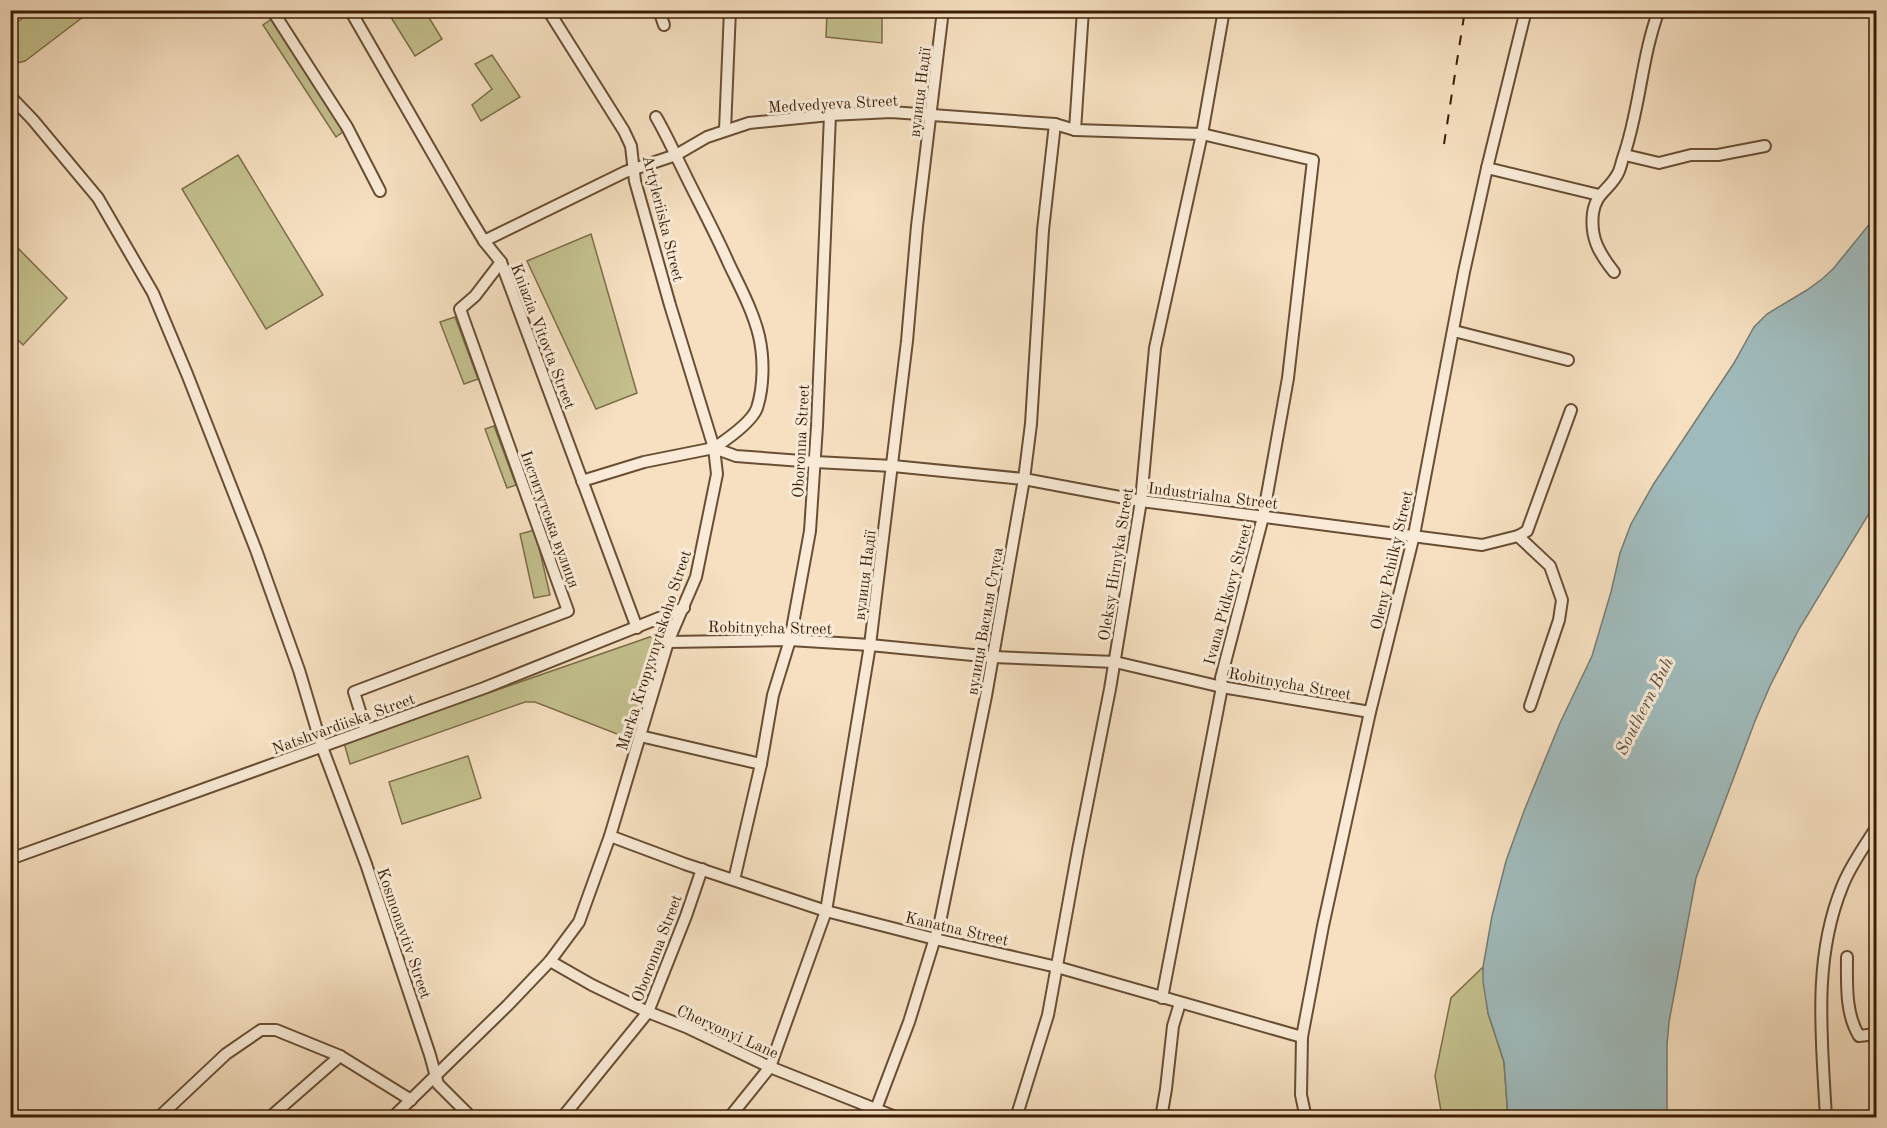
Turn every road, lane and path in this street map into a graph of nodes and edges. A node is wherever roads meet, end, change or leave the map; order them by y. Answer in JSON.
{"nodes":[{"id":1,"x":272,"y":10,"type":"edge"},
{"id":2,"x":350,"y":10,"type":"edge"},
{"id":3,"x":548,"y":10,"type":"edge"},
{"id":4,"x":659,"y":10,"type":"edge"},
{"id":5,"x":730,"y":10,"type":"edge"},
{"id":6,"x":943,"y":10,"type":"edge"},
{"id":7,"x":1083,"y":10,"type":"edge"},
{"id":8,"x":1224,"y":10,"type":"edge"},
{"id":9,"x":1526,"y":10,"type":"edge"},
{"id":10,"x":1659,"y":10,"type":"edge"},
{"id":11,"x":664,"y":25,"type":"dead end"},
{"id":12,"x":10,"y":96,"type":"edge"},
{"id":13,"x":830,"y":115,"type":"junction"},
{"id":14,"x":656,"y":117,"type":"dead end"},
{"id":15,"x":932,"y":117,"type":"junction"},
{"id":16,"x":1055,"y":124,"type":"junction"},
{"id":17,"x":725,"y":130,"type":"junction"},
{"id":18,"x":1075,"y":130,"type":"junction"},
{"id":19,"x":1202,"y":134,"type":"junction"},
{"id":20,"x":1765,"y":146,"type":"dead end"},
{"id":21,"x":676,"y":155,"type":"junction"},
{"id":22,"x":1624,"y":155,"type":"junction"},
{"id":23,"x":1313,"y":160,"type":"joint"},
{"id":24,"x":633,"y":168,"type":"junction"},
{"id":25,"x":1487,"y":168,"type":"junction"},
{"id":26,"x":380,"y":191,"type":"dead end"},
{"id":27,"x":1599,"y":195,"type":"junction"},
{"id":28,"x":484,"y":241,"type":"junction"},
{"id":29,"x":501,"y":262,"type":"junction"},
{"id":30,"x":1614,"y":272,"type":"dead end"},
{"id":31,"x":1454,"y":331,"type":"junction"},
{"id":32,"x":1568,"y":360,"type":"dead end"},
{"id":33,"x":1571,"y":410,"type":"dead end"},
{"id":34,"x":714,"y":448,"type":"junction"},
{"id":35,"x":815,"y":462,"type":"junction"},
{"id":36,"x":893,"y":466,"type":"junction"},
{"id":37,"x":1024,"y":479,"type":"junction"},
{"id":38,"x":582,"y":481,"type":"junction"},
{"id":39,"x":1141,"y":501,"type":"junction"},
{"id":40,"x":1263,"y":517,"type":"junction"},
{"id":41,"x":1414,"y":535,"type":"junction"},
{"id":42,"x":1518,"y":536,"type":"junction"},
{"id":43,"x":684,"y":608,"type":"junction"},
{"id":44,"x":637,"y":627,"type":"junction"},
{"id":45,"x":790,"y":640,"type":"junction"},
{"id":46,"x":668,"y":642,"type":"junction"},
{"id":47,"x":870,"y":645,"type":"junction"},
{"id":48,"x":993,"y":657,"type":"junction"},
{"id":49,"x":1115,"y":662,"type":"junction"},
{"id":50,"x":1222,"y":687,"type":"junction"},
{"id":51,"x":1530,"y":706,"type":"dead end"},
{"id":52,"x":1370,"y":712,"type":"junction"},
{"id":53,"x":366,"y":730,"type":"junction"},
{"id":54,"x":640,"y":736,"type":"junction"},
{"id":55,"x":322,"y":747,"type":"junction"},
{"id":56,"x":761,"y":764,"type":"junction"},
{"id":57,"x":1876,"y":828,"type":"edge"},
{"id":58,"x":610,"y":836,"type":"junction"},
{"id":59,"x":10,"y":859,"type":"edge"},
{"id":60,"x":702,"y":869,"type":"junction"},
{"id":61,"x":734,"y":880,"type":"junction"},
{"id":62,"x":826,"y":911,"type":"junction"},
{"id":63,"x":935,"y":939,"type":"junction"},
{"id":64,"x":1848,"y":957,"type":"dead end"},
{"id":65,"x":550,"y":961,"type":"junction"},
{"id":66,"x":1057,"y":967,"type":"junction"},
{"id":67,"x":1162,"y":998,"type":"junction"},
{"id":68,"x":1180,"y":1003,"type":"junction"},
{"id":69,"x":648,"y":1012,"type":"junction"},
{"id":70,"x":1876,"y":1034,"type":"edge"},
{"id":71,"x":1302,"y":1037,"type":"junction"},
{"id":72,"x":340,"y":1056,"type":"junction"},
{"id":73,"x":770,"y":1067,"type":"junction"},
{"id":74,"x":436,"y":1076,"type":"junction"},
{"id":75,"x":411,"y":1100,"type":"junction"},
{"id":76,"x":876,"y":1109,"type":"junction"},
{"id":77,"x":158,"y":1118,"type":"edge"},
{"id":78,"x":269,"y":1118,"type":"edge"},
{"id":79,"x":392,"y":1118,"type":"edge"},
{"id":80,"x":472,"y":1118,"type":"edge"},
{"id":81,"x":562,"y":1118,"type":"edge"},
{"id":82,"x":729,"y":1118,"type":"edge"},
{"id":83,"x":898,"y":1118,"type":"edge"},
{"id":84,"x":1016,"y":1118,"type":"edge"},
{"id":85,"x":1161,"y":1118,"type":"edge"},
{"id":86,"x":1306,"y":1118,"type":"edge"},
{"id":87,"x":1826,"y":1118,"type":"edge"}],
"edges":[{"from":1,"to":26,"type":"street"},
{"from":2,"to":28,"type":"street","name":"Kniazia Vitovta Street"},
{"from":3,"to":24,"type":"street","name":"Artyleriiska Street"},
{"from":4,"to":11,"type":"street"},
{"from":5,"to":17,"type":"street"},
{"from":6,"to":15,"type":"street","name":"вулиця Надії"},
{"from":7,"to":18,"type":"street"},
{"from":8,"to":19,"type":"street","name":"Oleksy Hirnyka Street"},
{"from":9,"to":25,"type":"street","name":"Oleny Pchilky Street"},
{"from":10,"to":22,"type":"street"},
{"from":12,"to":55,"type":"street","name":"Kosmonavtiv Street"},
{"from":13,"to":15,"type":"street","name":"Medvedyeva Street"},
{"from":13,"to":17,"type":"street","name":"Medvedyeva Street"},
{"from":13,"to":35,"type":"street","name":"Oboronna Street"},
{"from":14,"to":21,"type":"street"},
{"from":15,"to":16,"type":"street","name":"Medvedyeva Street"},
{"from":15,"to":36,"type":"street","name":"вулиця Надії"},
{"from":16,"to":18,"type":"street","name":"Medvedyeva Street"},
{"from":16,"to":37,"type":"street","name":"вулиця Василя Стуса"},
{"from":17,"to":21,"type":"street","name":"Medvedyeva Street"},
{"from":18,"to":19,"type":"street","name":"Medvedyeva Street"},
{"from":19,"to":23,"type":"street","name":"Medvedyeva Street"},
{"from":19,"to":39,"type":"street","name":"Oleksy Hirnyka Street"},
{"from":20,"to":22,"type":"street"},
{"from":21,"to":24,"type":"street","name":"Medvedyeva Street"},
{"from":21,"to":34,"type":"street"},
{"from":22,"to":27,"type":"street"},
{"from":23,"to":40,"type":"street","name":"Ivana Pidkovy Street"},
{"from":24,"to":28,"type":"street","name":"Medvedyeva Street"},
{"from":24,"to":34,"type":"street","name":"Artyleriiska Street"},
{"from":25,"to":27,"type":"street"},
{"from":25,"to":31,"type":"street","name":"Oleny Pchilky Street"},
{"from":27,"to":30,"type":"street"},
{"from":28,"to":29,"type":"street","name":"Kniazia Vitovta Street"},
{"from":29,"to":38,"type":"street","name":"Kniazia Vitovta Street"},
{"from":29,"to":53,"type":"street","name":"Інститутська вулиця"},
{"from":31,"to":32,"type":"street"},
{"from":31,"to":41,"type":"street","name":"Oleny Pchilky Street"},
{"from":33,"to":42,"type":"street"},
{"from":34,"to":35,"type":"street","name":"Industrialna Street"},
{"from":34,"to":38,"type":"street"},
{"from":34,"to":43,"type":"street","name":"Marka Kropyvnytskoho Street"},
{"from":35,"to":36,"type":"street","name":"Industrialna Street"},
{"from":35,"to":45,"type":"street","name":"Oboronna Street"},
{"from":36,"to":37,"type":"street","name":"Industrialna Street"},
{"from":36,"to":47,"type":"street","name":"вулиця Надії"},
{"from":37,"to":39,"type":"street","name":"Industrialna Street"},
{"from":37,"to":48,"type":"street","name":"вулиця Василя Стуса"},
{"from":38,"to":44,"type":"street","name":"Kniazia Vitovta Street"},
{"from":39,"to":40,"type":"street","name":"Industrialna Street"},
{"from":39,"to":49,"type":"street","name":"Oleksy Hirnyka Street"},
{"from":40,"to":41,"type":"street","name":"Industrialna Street"},
{"from":40,"to":50,"type":"street","name":"Ivana Pidkovy Street"},
{"from":41,"to":42,"type":"street","name":"Industrialna Street"},
{"from":41,"to":52,"type":"street","name":"Oleny Pchilky Street"},
{"from":42,"to":51,"type":"street"},
{"from":43,"to":44,"type":"street","name":"Natshvardiiska Street"},
{"from":43,"to":46,"type":"street","name":"Marka Kropyvnytskoho Street"},
{"from":44,"to":53,"type":"street","name":"Natshvardiiska Street"},
{"from":45,"to":46,"type":"street","name":"Robitnycha Street"},
{"from":45,"to":47,"type":"street","name":"Robitnycha Street"},
{"from":45,"to":56,"type":"street","name":"Oboronna Street"},
{"from":46,"to":54,"type":"street","name":"Marka Kropyvnytskoho Street"},
{"from":47,"to":48,"type":"street","name":"Robitnycha Street"},
{"from":47,"to":62,"type":"street","name":"вулиця Надії"},
{"from":48,"to":49,"type":"street","name":"Robitnycha Street"},
{"from":48,"to":63,"type":"street","name":"вулиця Василя Стуса"},
{"from":49,"to":50,"type":"street","name":"Robitnycha Street"},
{"from":49,"to":66,"type":"street","name":"Oleksy Hirnyka Street"},
{"from":50,"to":52,"type":"street","name":"Robitnycha Street"},
{"from":50,"to":67,"type":"street","name":"Ivana Pidkovy Street"},
{"from":52,"to":71,"type":"street","name":"Oleny Pchilky Street"},
{"from":53,"to":55,"type":"street","name":"Natshvardiiska Street"},
{"from":54,"to":56,"type":"street"},
{"from":54,"to":58,"type":"street","name":"Marka Kropyvnytskoho Street"},
{"from":55,"to":59,"type":"street","name":"Natshvardiiska Street"},
{"from":55,"to":74,"type":"street","name":"Kosmonavtiv Street"},
{"from":56,"to":61,"type":"street","name":"Oboronna Street"},
{"from":57,"to":87,"type":"street"},
{"from":58,"to":60,"type":"street","name":"Kanatna Street"},
{"from":58,"to":65,"type":"street","name":"Marka Kropyvnytskoho Street"},
{"from":60,"to":61,"type":"street","name":"Kanatna Street"},
{"from":60,"to":69,"type":"street","name":"Oboronna Street"},
{"from":61,"to":62,"type":"street","name":"Kanatna Street"},
{"from":62,"to":63,"type":"street","name":"Kanatna Street"},
{"from":62,"to":73,"type":"street","name":"вулиця Надії"},
{"from":63,"to":66,"type":"street","name":"Kanatna Street"},
{"from":63,"to":76,"type":"street","name":"вулиця Василя Стуса"},
{"from":64,"to":70,"type":"street"},
{"from":65,"to":69,"type":"street","name":"Chervonyi Lane"},
{"from":65,"to":74,"type":"street","name":"Marka Kropyvnytskoho Street"},
{"from":66,"to":67,"type":"street","name":"Kanatna Street"},
{"from":66,"to":84,"type":"street","name":"Oleksy Hirnyka Street"},
{"from":67,"to":68,"type":"street","name":"Kanatna Street"},
{"from":68,"to":71,"type":"street","name":"Kanatna Street"},
{"from":68,"to":85,"type":"street"},
{"from":69,"to":73,"type":"street","name":"Chervonyi Lane"},
{"from":69,"to":81,"type":"street","name":"Oboronna Street"},
{"from":71,"to":86,"type":"street","name":"Oleny Pchilky Street"},
{"from":72,"to":75,"type":"street"},
{"from":72,"to":77,"type":"street"},
{"from":72,"to":78,"type":"street"},
{"from":73,"to":76,"type":"street","name":"Chervonyi Lane"},
{"from":73,"to":82,"type":"street","name":"вулиця Надії"},
{"from":74,"to":75,"type":"street","name":"Marka Kropyvnytskoho Street"},
{"from":74,"to":80,"type":"street","name":"Kosmonavtiv Street"},
{"from":75,"to":79,"type":"street","name":"Marka Kropyvnytskoho Street"},
{"from":76,"to":83,"type":"street","name":"Chervonyi Lane"}]}
